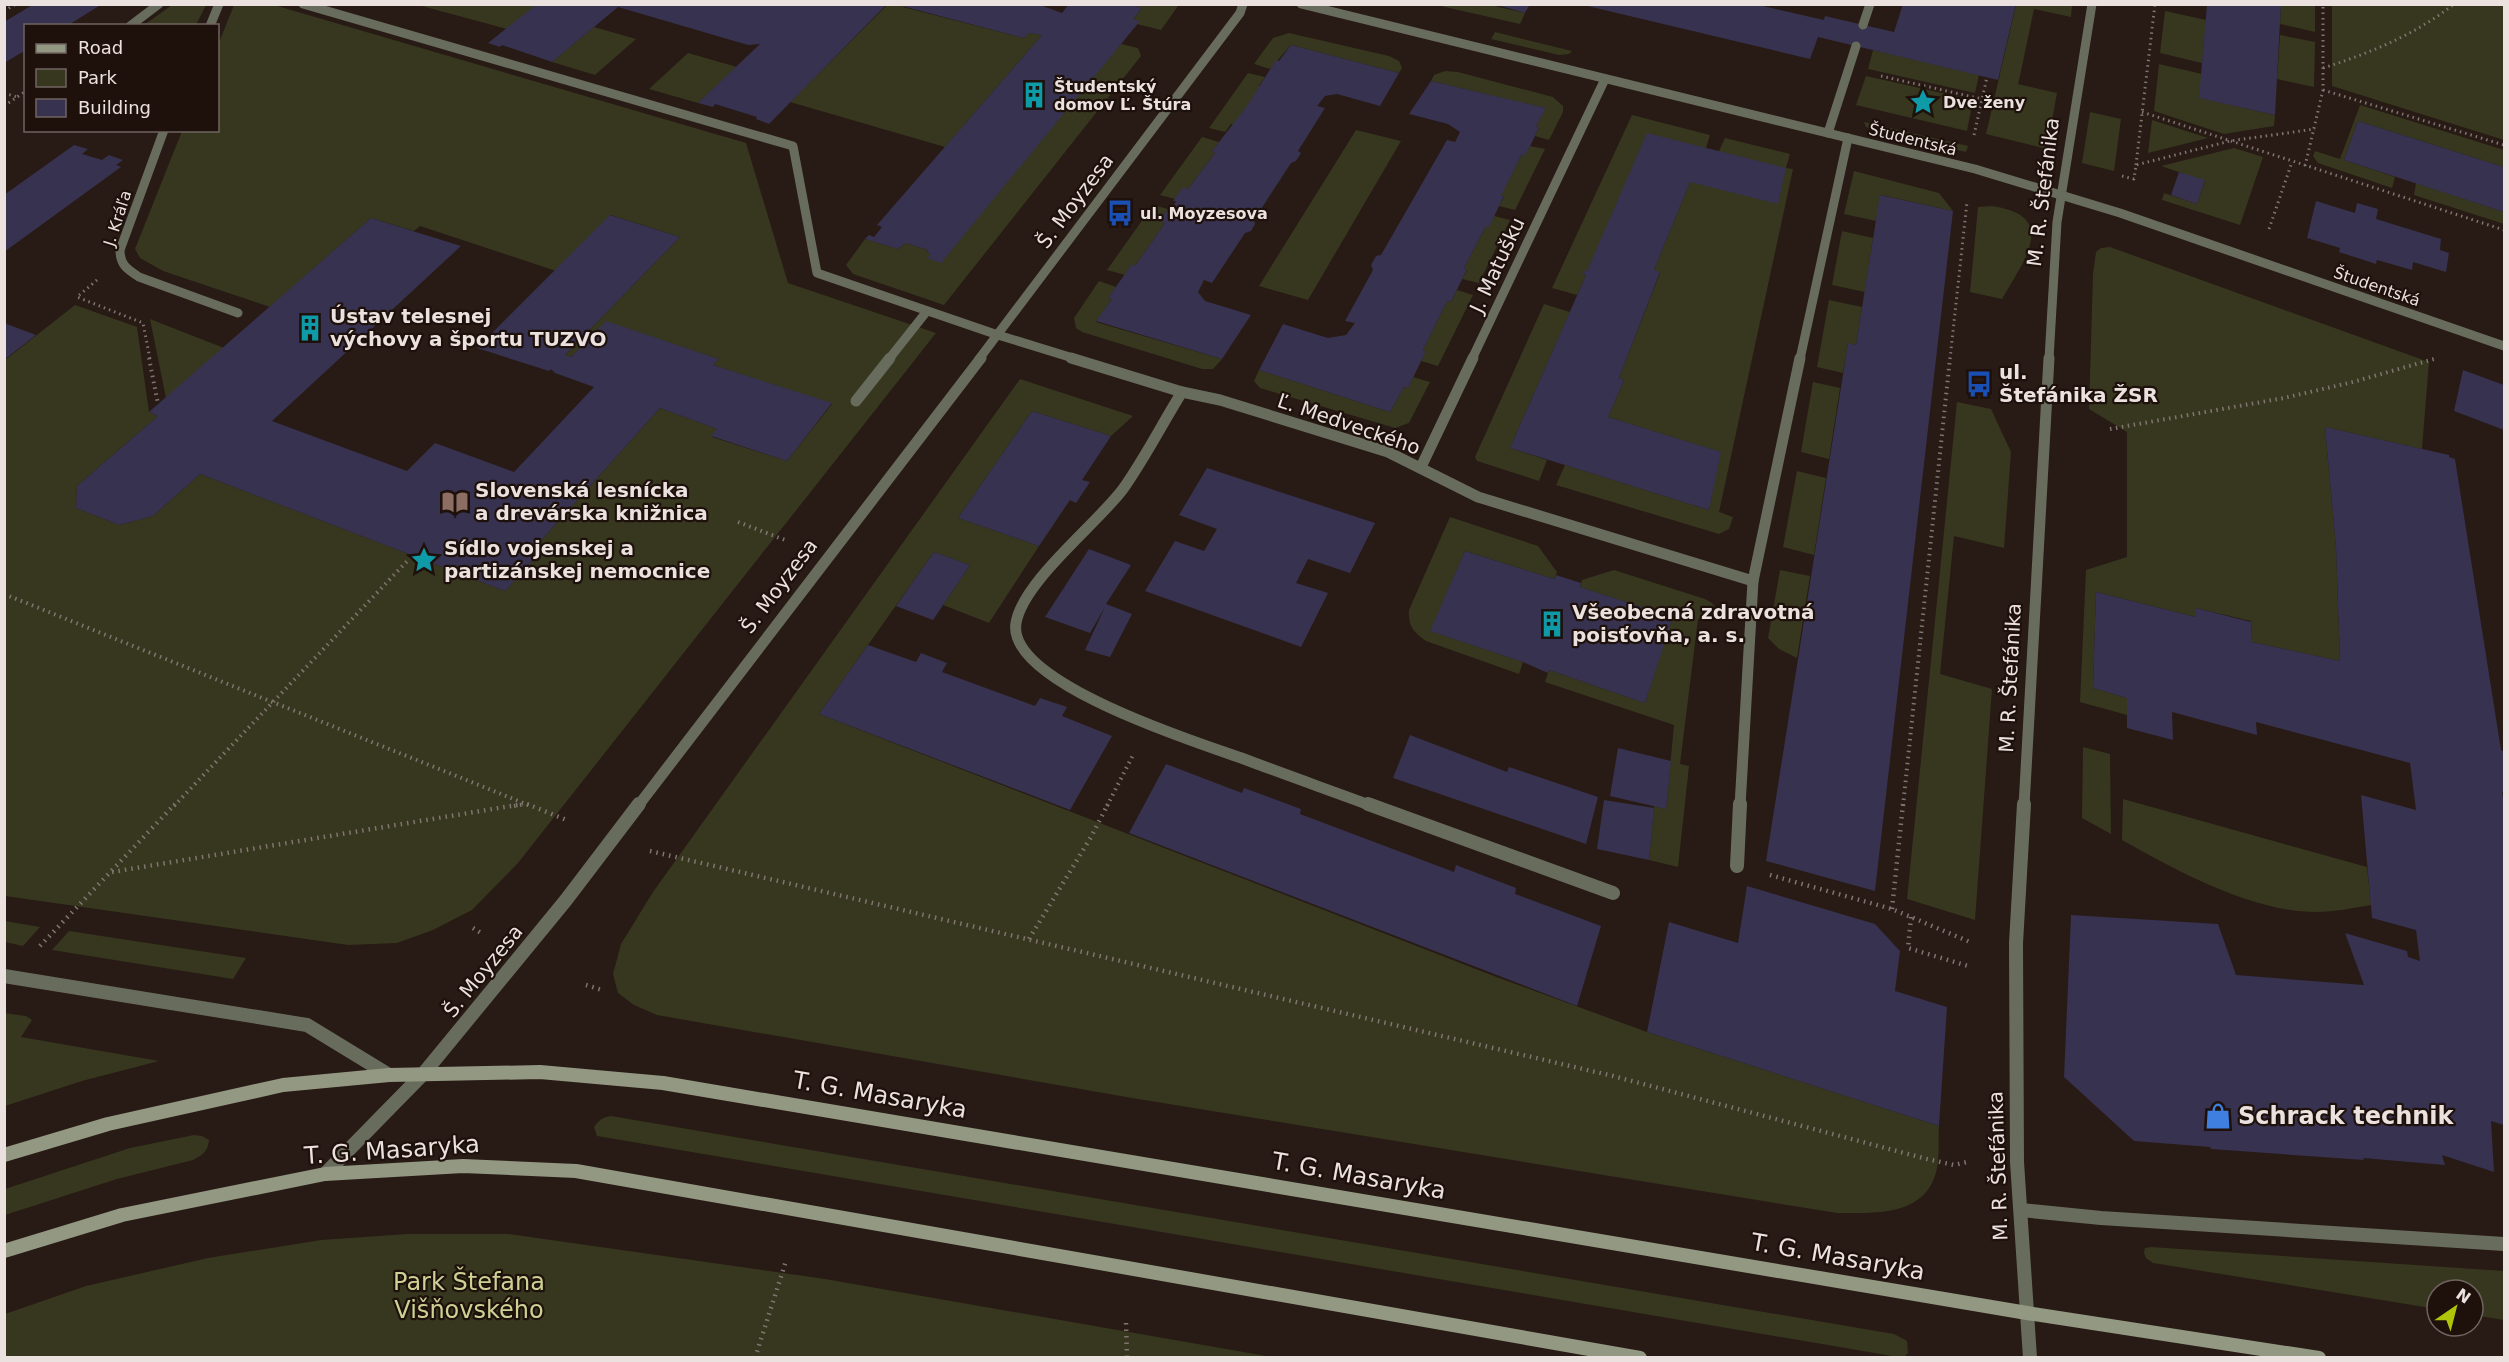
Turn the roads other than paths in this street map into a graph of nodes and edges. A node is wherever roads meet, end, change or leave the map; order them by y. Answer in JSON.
{"nodes":[{"id":1,"x":159,"y":4,"type":"edge"},
{"id":2,"x":219,"y":4,"type":"edge"},
{"id":3,"x":303,"y":4,"type":"edge"},
{"id":4,"x":1243,"y":4,"type":"edge"},
{"id":5,"x":1301,"y":4,"type":"edge"},
{"id":6,"x":1869,"y":4,"type":"edge"},
{"id":7,"x":2092,"y":4,"type":"edge"},
{"id":8,"x":133,"y":24,"type":"edge"},
{"id":9,"x":211,"y":24,"type":"edge"},
{"id":10,"x":1863,"y":25,"type":"dead end"},
{"id":11,"x":1856,"y":46,"type":"dead end"},
{"id":12,"x":1605,"y":79,"type":"junction"},
{"id":13,"x":163,"y":132,"type":"edge"},
{"id":14,"x":1828,"y":133,"type":"junction"},
{"id":15,"x":1848,"y":138,"type":"junction"},
{"id":16,"x":2062,"y":195,"type":"junction"},
{"id":17,"x":927,"y":311,"type":"junction"},
{"id":18,"x":238,"y":313,"type":"dead end"},
{"id":19,"x":998,"y":335,"type":"junction"},
{"id":20,"x":2505,"y":346,"type":"edge"},
{"id":21,"x":1182,"y":392,"type":"junction"},
{"id":22,"x":855,"y":401,"type":"dead end"},
{"id":23,"x":1421,"y":467,"type":"junction"},
{"id":24,"x":1753,"y":581,"type":"junction"},
{"id":25,"x":1737,"y":866,"type":"road end"},
{"id":26,"x":1613,"y":893,"type":"dead end"},
{"id":27,"x":4,"y":976,"type":"edge"},
{"id":28,"x":424,"y":1073,"type":"junction"},
{"id":29,"x":389,"y":1075,"type":"junction"},
{"id":30,"x":4,"y":1155,"type":"edge"},
{"id":31,"x":324,"y":1174,"type":"junction"},
{"id":32,"x":2021,"y":1210,"type":"junction"},
{"id":33,"x":2505,"y":1244,"type":"edge"},
{"id":34,"x":4,"y":1251,"type":"edge"},
{"id":35,"x":2027,"y":1313,"type":"junction"},
{"id":36,"x":1640,"y":1358,"type":"edge"},
{"id":37,"x":2030,"y":1358,"type":"edge"},
{"id":38,"x":2319,"y":1358,"type":"edge"}],
"edges":[{"from":1,"to":8,"type":"street"},
{"from":2,"to":9,"type":"street"},
{"from":3,"to":17,"type":"street","name":"Ľ. Medveckého"},
{"from":4,"to":19,"type":"street","name":"Š. Moyzesa"},
{"from":5,"to":12,"type":"street","name":"Študentská"},
{"from":6,"to":10,"type":"street"},
{"from":7,"to":16,"type":"street","name":"M. R. Štefánika"},
{"from":11,"to":14,"type":"street"},
{"from":12,"to":14,"type":"street","name":"Študentská"},
{"from":12,"to":23,"type":"street","name":"J. Matušku"},
{"from":13,"to":18,"type":"street","name":"J. Kráľa"},
{"from":14,"to":15,"type":"street","name":"Študentská"},
{"from":15,"to":16,"type":"street","name":"Študentská"},
{"from":15,"to":24,"type":"street"},
{"from":16,"to":20,"type":"street","name":"Študentská"},
{"from":16,"to":32,"type":"street","name":"M. R. Štefánika"},
{"from":17,"to":19,"type":"street","name":"Ľ. Medveckého"},
{"from":17,"to":22,"type":"street"},
{"from":19,"to":21,"type":"street","name":"Ľ. Medveckého"},
{"from":19,"to":28,"type":"street","name":"Š. Moyzesa"},
{"from":21,"to":23,"type":"street","name":"Ľ. Medveckého"},
{"from":21,"to":26,"type":"street"},
{"from":23,"to":24,"type":"street","name":"Ľ. Medveckého"},
{"from":24,"to":25,"type":"street"},
{"from":27,"to":29,"type":"street"},
{"from":28,"to":29,"type":"street","name":"T. G. Masaryka"},
{"from":28,"to":31,"type":"street","name":"Š. Moyzesa"},
{"from":28,"to":35,"type":"street","name":"T. G. Masaryka"},
{"from":29,"to":30,"type":"street","name":"T. G. Masaryka"},
{"from":31,"to":34,"type":"street","name":"T. G. Masaryka"},
{"from":31,"to":36,"type":"street","name":"T. G. Masaryka"},
{"from":32,"to":33,"type":"street"},
{"from":32,"to":35,"type":"street","name":"M. R. Štefánika"},
{"from":35,"to":37,"type":"street","name":"M. R. Štefánika"},
{"from":35,"to":38,"type":"street","name":"T. G. Masaryka"}]}
